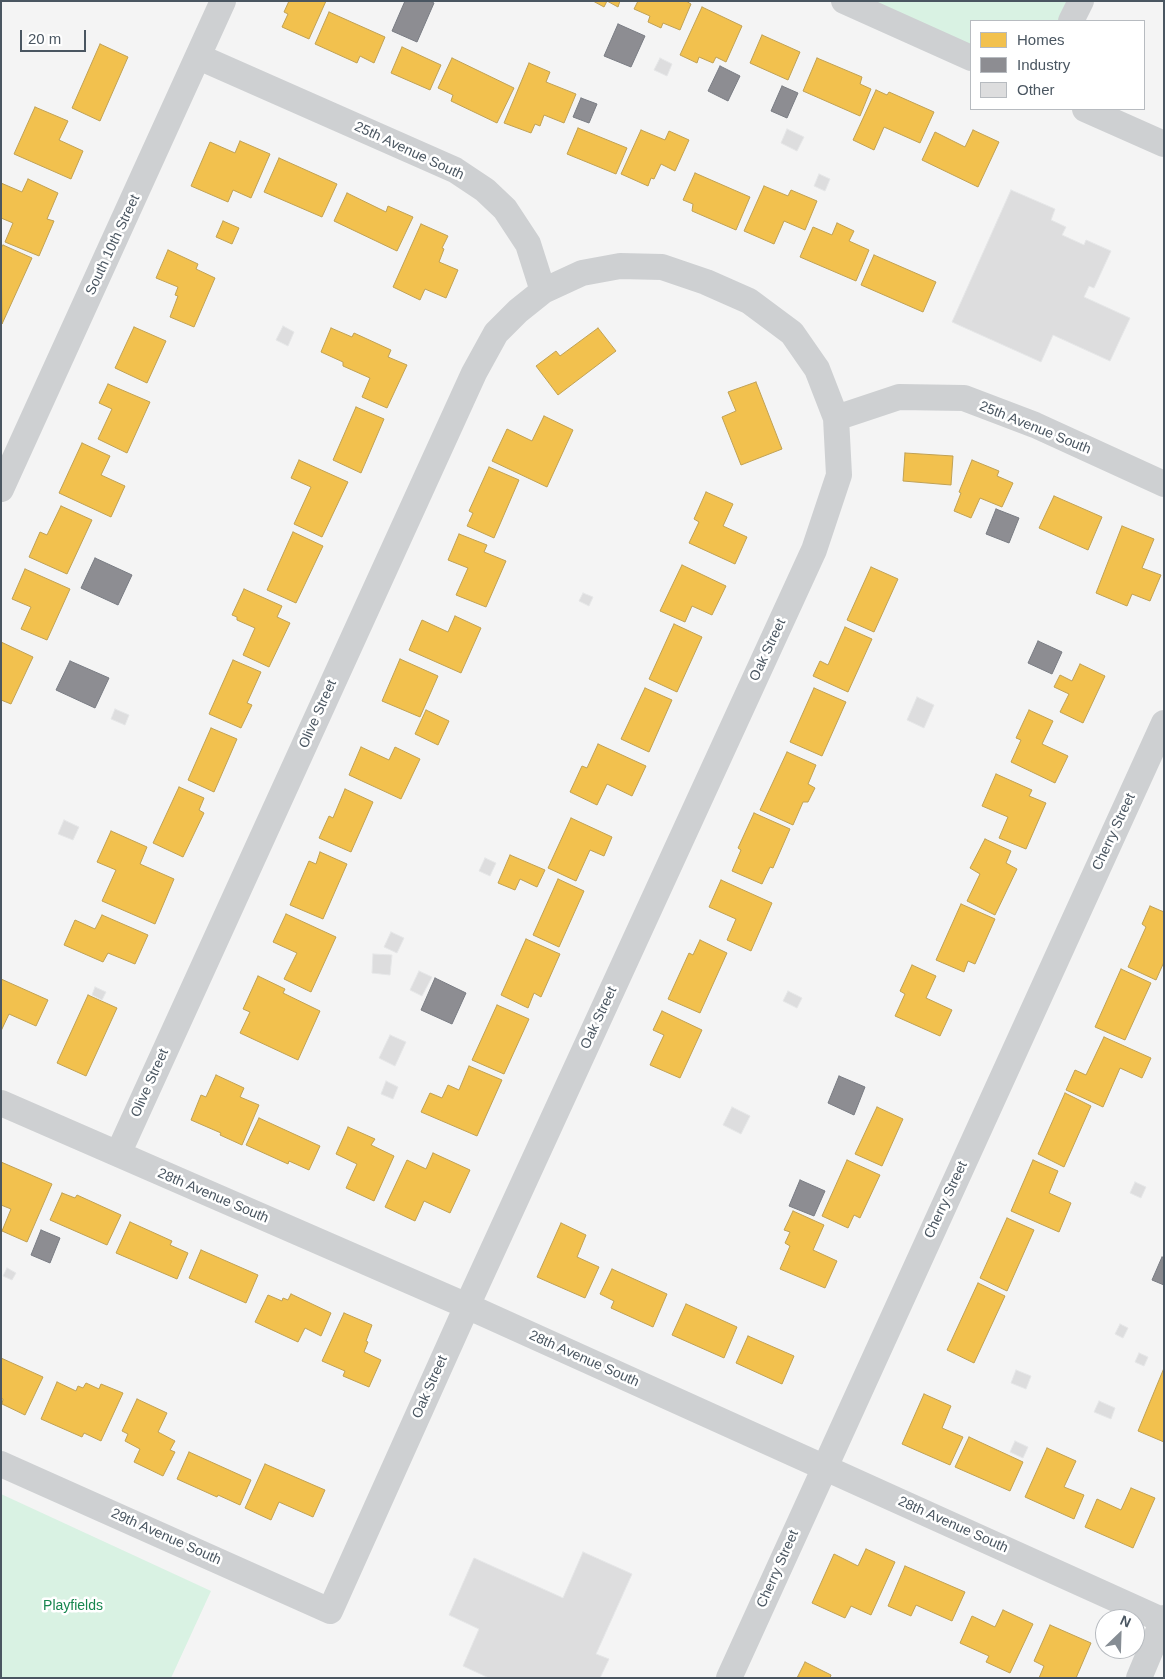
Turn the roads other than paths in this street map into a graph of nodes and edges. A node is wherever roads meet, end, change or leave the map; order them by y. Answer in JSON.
{"nodes":[{"id":1,"x":223,"y":1,"type":"edge"},
{"id":2,"x":844,"y":1,"type":"edge"},
{"id":3,"x":1081,"y":1,"type":"edge"},
{"id":4,"x":1072,"y":20,"type":"edge"},
{"id":5,"x":199,"y":57,"type":"junction"},
{"id":6,"x":970,"y":58,"type":"edge"},
{"id":7,"x":1087,"y":110,"type":"edge"},
{"id":8,"x":1164,"y":144,"type":"edge"},
{"id":9,"x":543,"y":290,"type":"junction"},
{"id":10,"x":836,"y":418,"type":"junction"},
{"id":11,"x":1164,"y":484,"type":"edge"},
{"id":12,"x":1,"y":489,"type":"edge"},
{"id":13,"x":1164,"y":723,"type":"edge"},
{"id":14,"x":1,"y":1103,"type":"edge"},
{"id":15,"x":118,"y":1154,"type":"junction"},
{"id":16,"x":467,"y":1306,"type":"junction"},
{"id":17,"x":1,"y":1464,"type":"edge"},
{"id":18,"x":824,"y":1467,"type":"junction"},
{"id":19,"x":330,"y":1611,"type":"joint"},
{"id":20,"x":1163,"y":1620,"type":"edge"},
{"id":21,"x":729,"y":1678,"type":"edge"},
{"id":22,"x":1139,"y":1678,"type":"edge"}],
"edges":[{"from":1,"to":5,"type":"street","name":"South 10th Street"},
{"from":2,"to":6,"type":"street"},
{"from":3,"to":4,"type":"street"},
{"from":5,"to":9,"type":"street","name":"25th Avenue South"},
{"from":5,"to":12,"type":"street","name":"South 10th Street"},
{"from":7,"to":8,"type":"street"},
{"from":9,"to":10,"type":"street"},
{"from":9,"to":15,"type":"street","name":"Olive Street"},
{"from":10,"to":11,"type":"street","name":"25th Avenue South"},
{"from":10,"to":16,"type":"street","name":"Oak Street"},
{"from":13,"to":18,"type":"street","name":"Cherry Street"},
{"from":14,"to":15,"type":"street","name":"28th Avenue South"},
{"from":15,"to":16,"type":"street","name":"28th Avenue South"},
{"from":16,"to":18,"type":"street","name":"28th Avenue South"},
{"from":16,"to":19,"type":"street","name":"Oak Street"},
{"from":17,"to":19,"type":"street","name":"29th Avenue South"},
{"from":18,"to":20,"type":"street","name":"28th Avenue South"},
{"from":18,"to":21,"type":"street","name":"Cherry Street"},
{"from":20,"to":22,"type":"street"}]}
